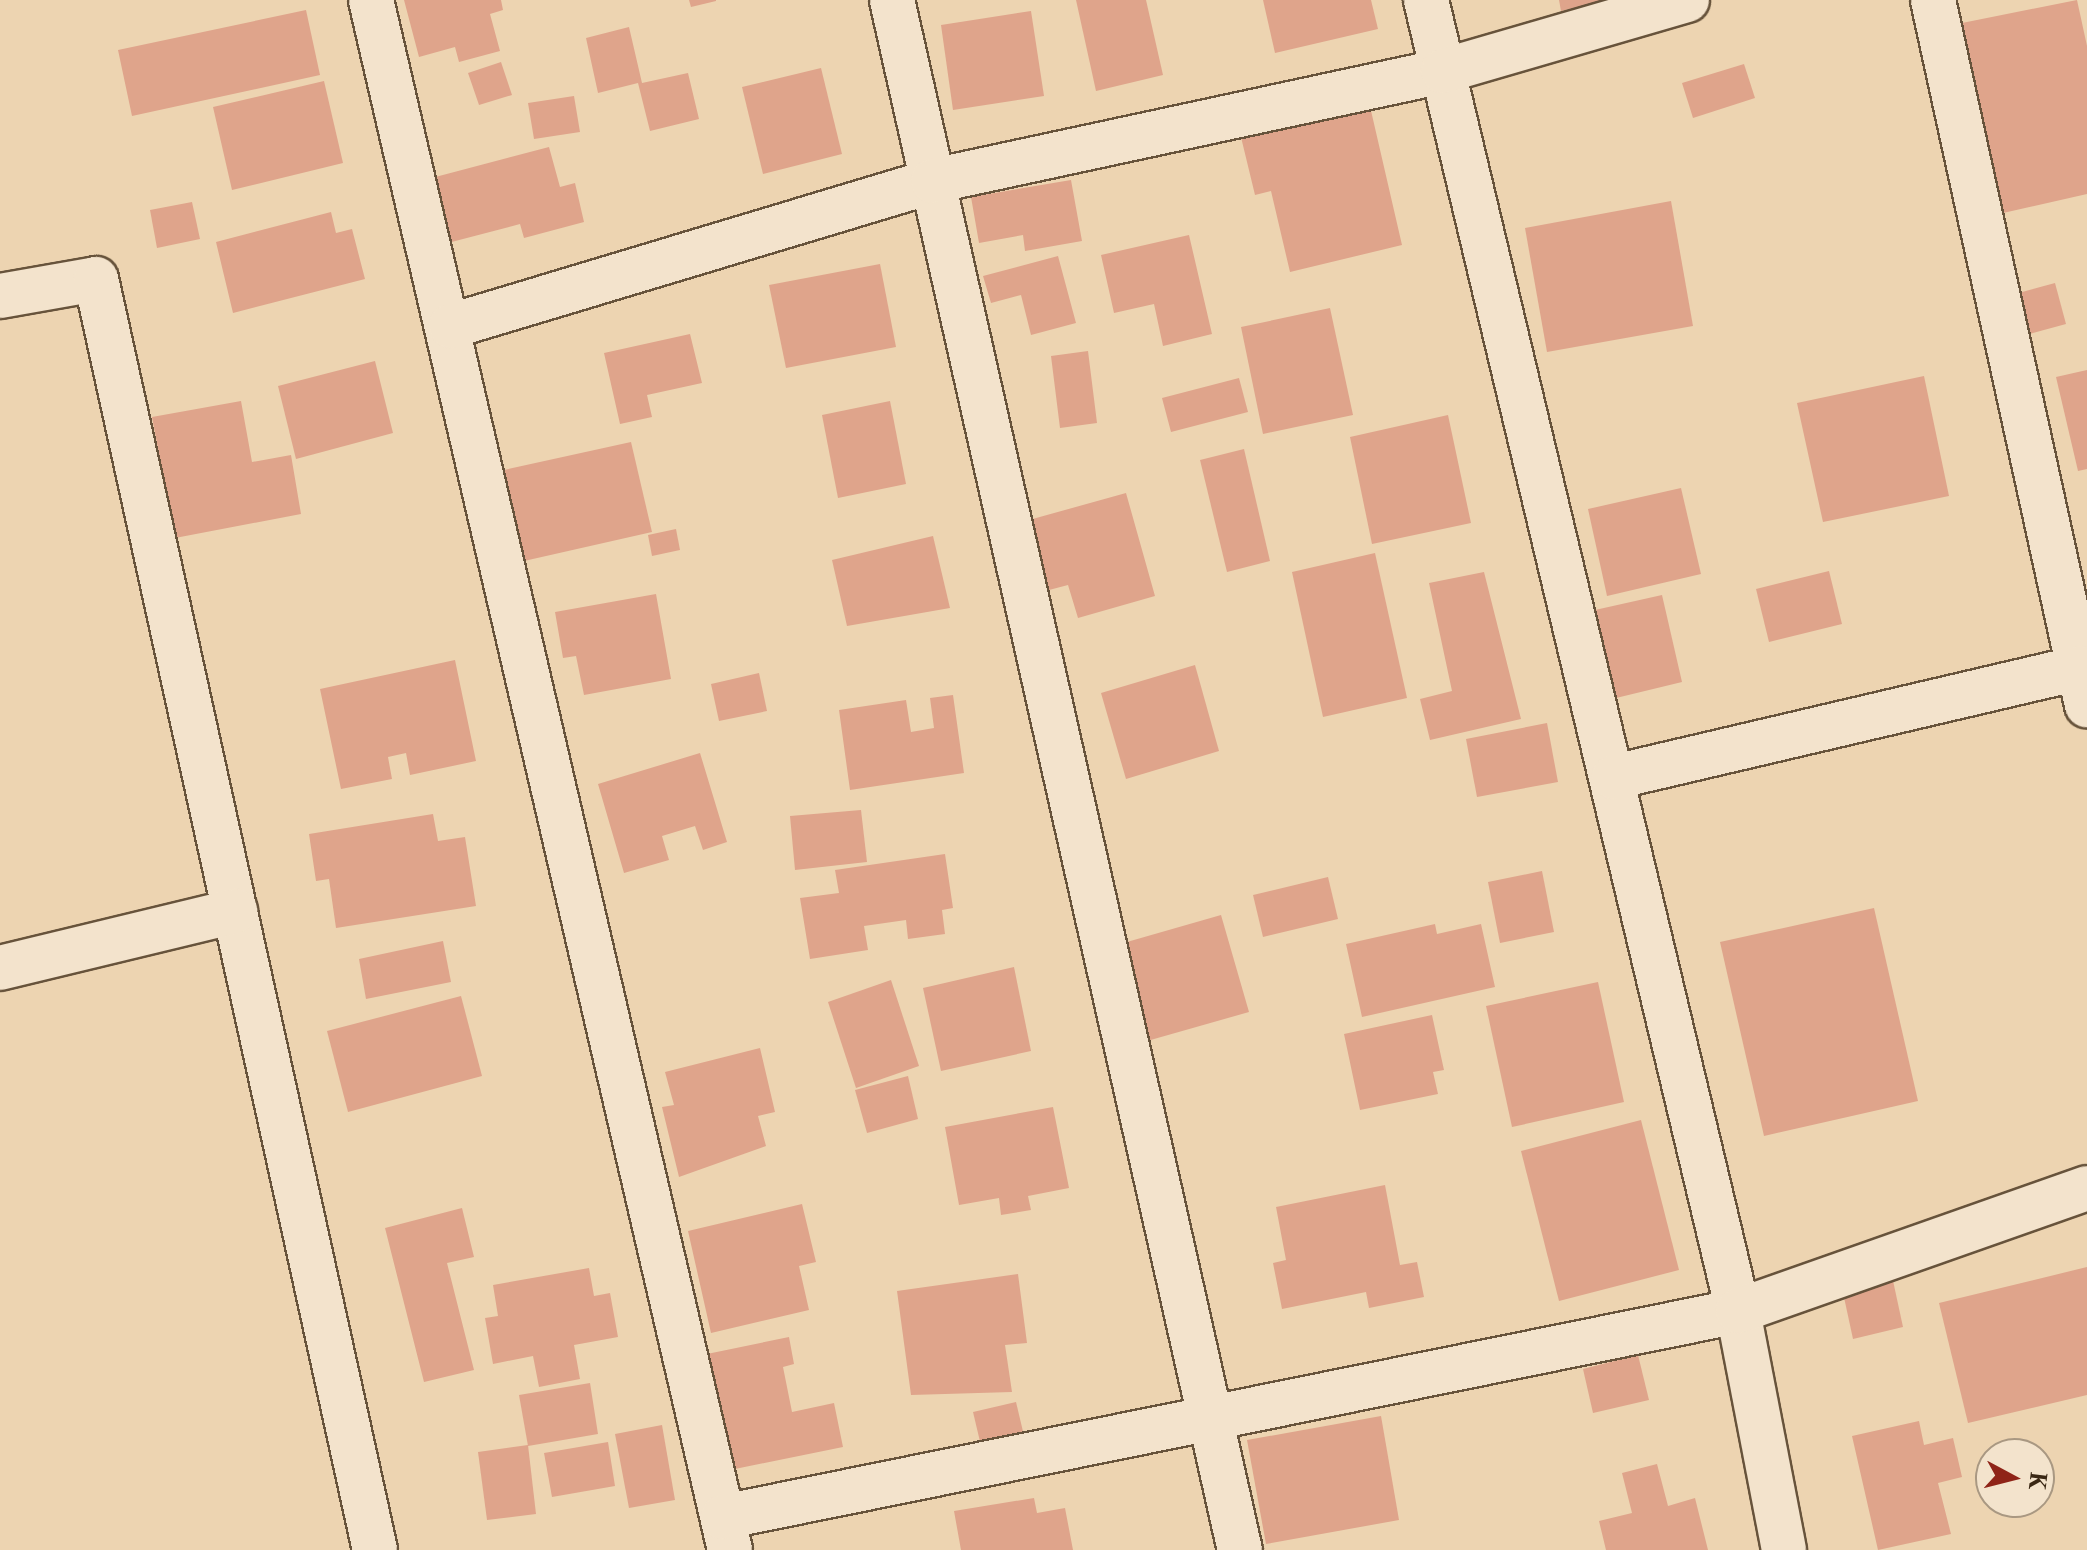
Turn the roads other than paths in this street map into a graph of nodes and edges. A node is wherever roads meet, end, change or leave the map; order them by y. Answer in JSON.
{"nodes":[{"id":1,"x":371,"y":0,"type":"edge"},
{"id":2,"x":892,"y":0,"type":"edge"},
{"id":3,"x":1426,"y":0,"type":"edge"},
{"id":4,"x":1687,"y":0,"type":"edge"},
{"id":5,"x":1933,"y":0,"type":"edge"},
{"id":6,"x":1443,"y":71,"type":"junction"},
{"id":7,"x":933,"y":181,"type":"junction"},
{"id":8,"x":0,"y":296,"type":"edge"},
{"id":9,"x":451,"y":326,"type":"junction"},
{"id":10,"x":2083,"y":687,"type":"edge"},
{"id":11,"x":1614,"y":777,"type":"junction"},
{"id":12,"x":235,"y":911,"type":"junction"},
{"id":13,"x":0,"y":968,"type":"edge"},
{"id":14,"x":2087,"y":1188,"type":"edge"},
{"id":15,"x":1738,"y":1311,"type":"junction"},
{"id":16,"x":1209,"y":1415,"type":"junction"},
{"id":17,"x":727,"y":1534,"type":"edge"},
{"id":18,"x":375,"y":1550,"type":"edge"},
{"id":19,"x":1240,"y":1550,"type":"edge"},
{"id":20,"x":1784,"y":1550,"type":"edge"}],
"edges":[{"from":1,"to":9,"type":"street"},
{"from":2,"to":7,"type":"street"},
{"from":3,"to":6,"type":"street"},
{"from":4,"to":6,"type":"street"},
{"from":5,"to":10,"type":"street"},
{"from":6,"to":7,"type":"street"},
{"from":6,"to":11,"type":"street"},
{"from":7,"to":9,"type":"street"},
{"from":7,"to":16,"type":"street"},
{"from":8,"to":12,"type":"street"},
{"from":9,"to":17,"type":"street"},
{"from":10,"to":11,"type":"street"},
{"from":11,"to":15,"type":"street"},
{"from":12,"to":13,"type":"street"},
{"from":12,"to":18,"type":"street"},
{"from":14,"to":15,"type":"street"},
{"from":15,"to":16,"type":"street"},
{"from":15,"to":20,"type":"street"},
{"from":16,"to":17,"type":"street"},
{"from":16,"to":19,"type":"street"}]}
